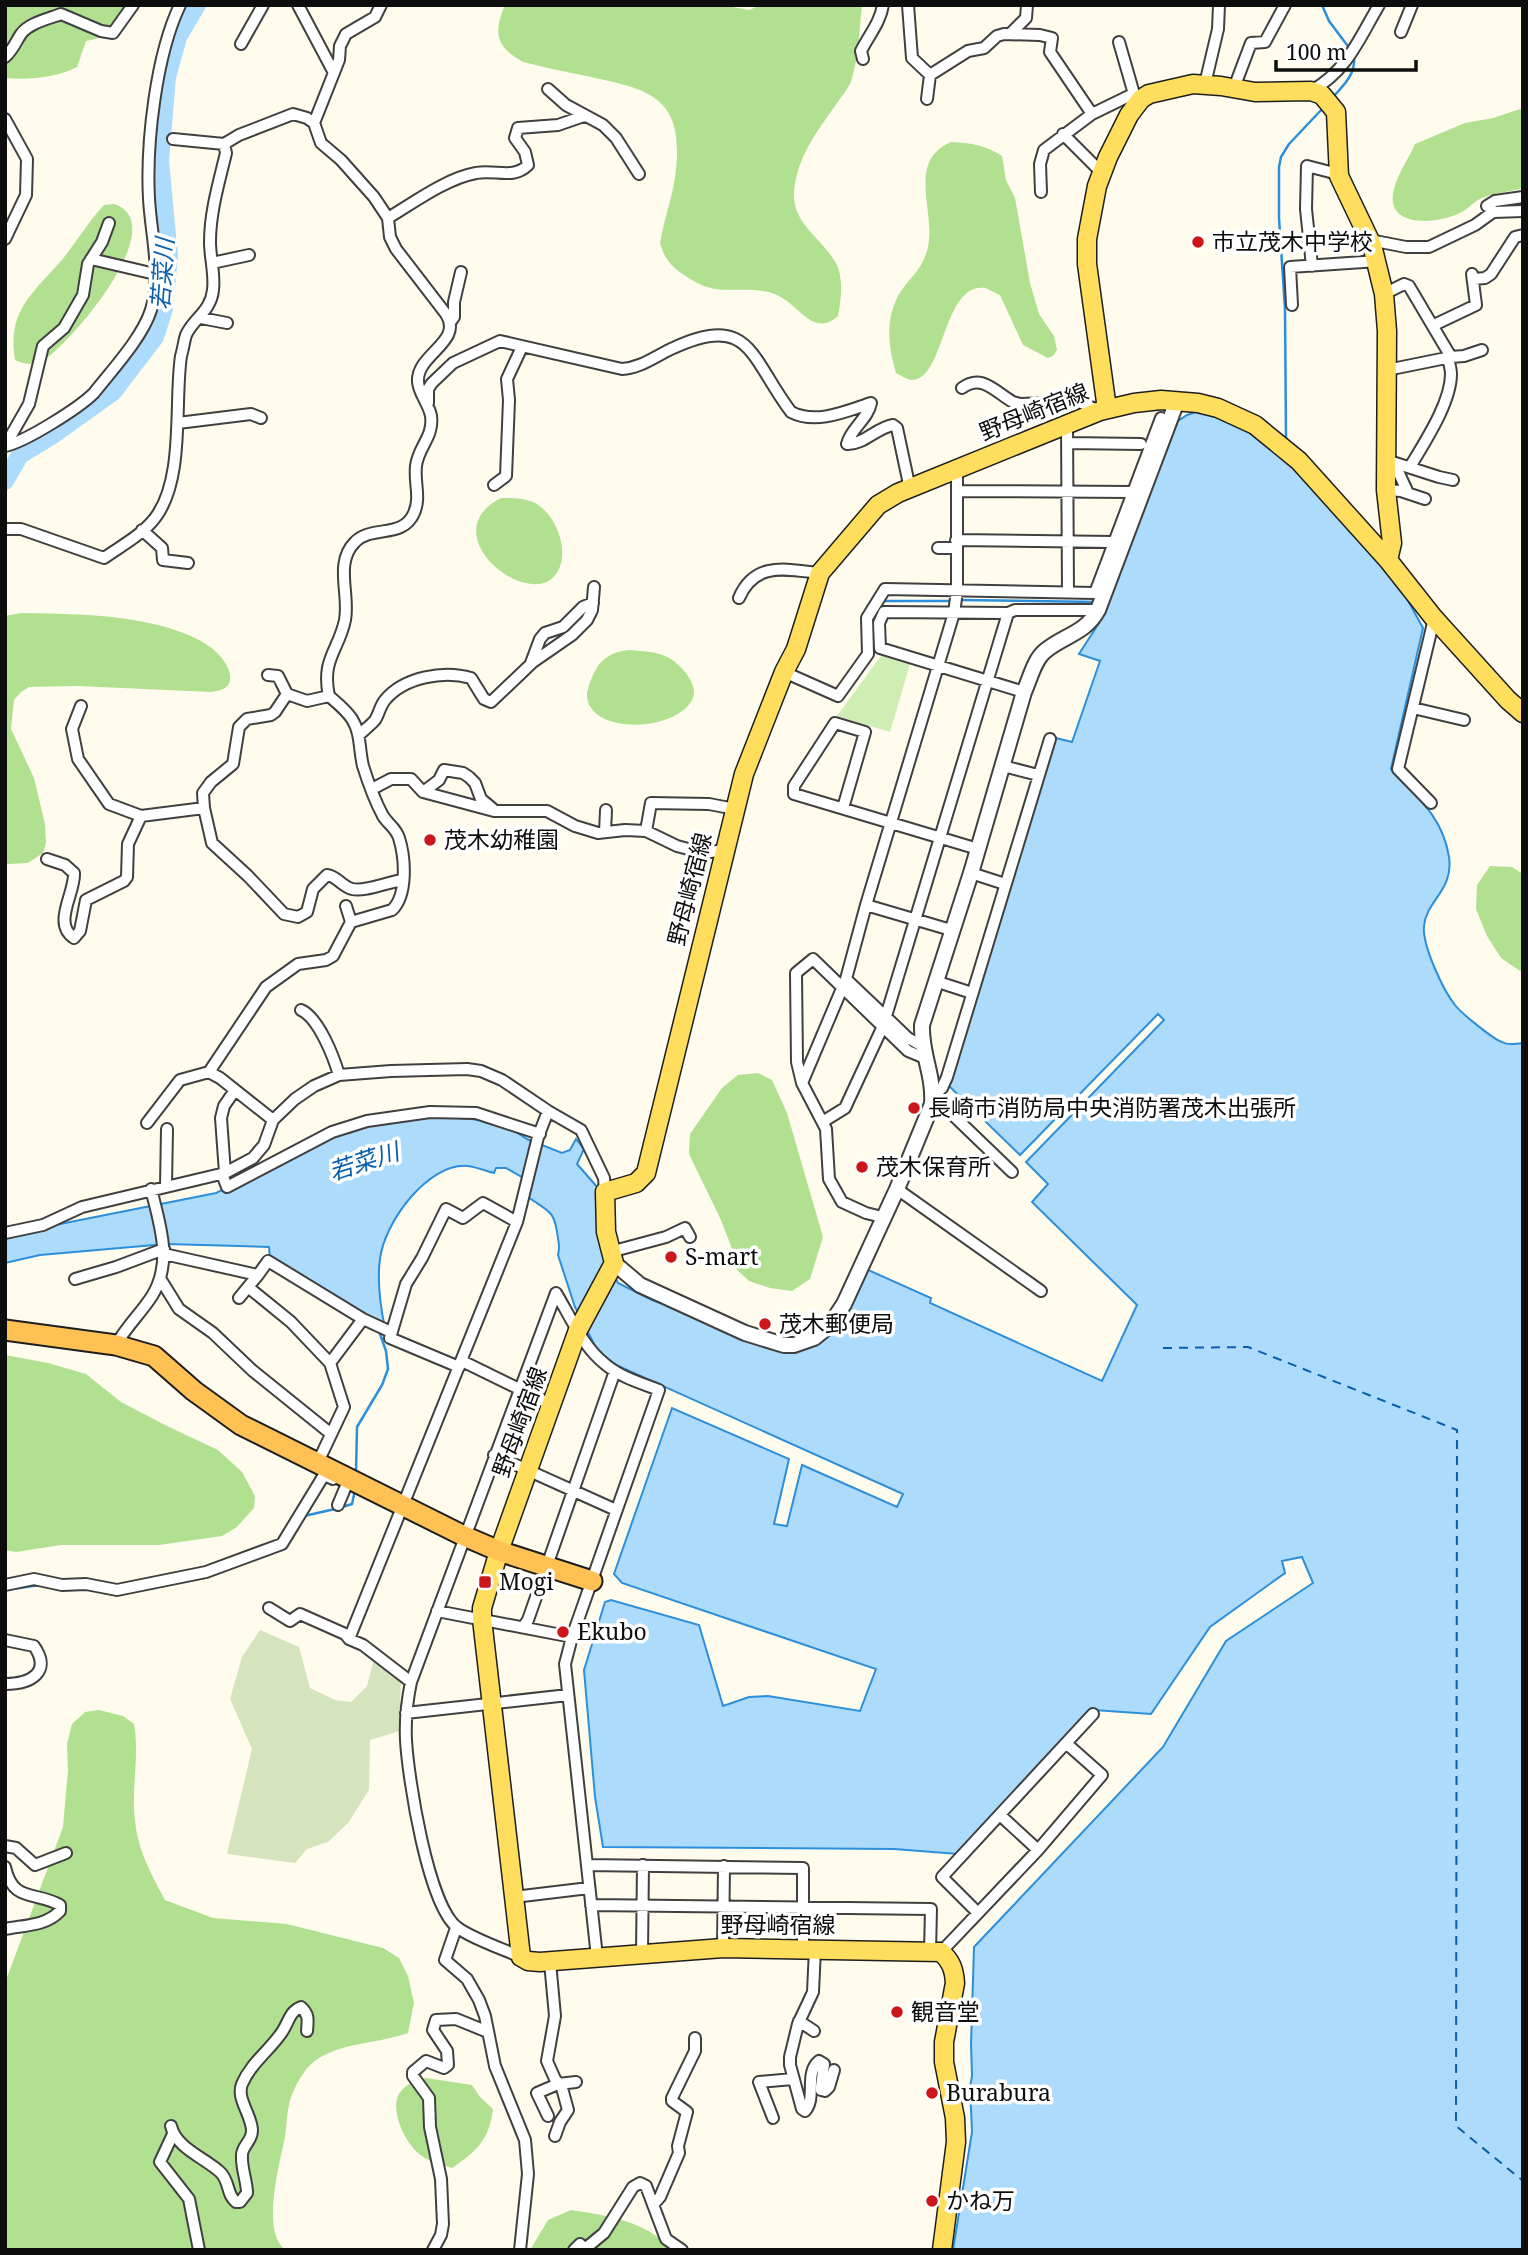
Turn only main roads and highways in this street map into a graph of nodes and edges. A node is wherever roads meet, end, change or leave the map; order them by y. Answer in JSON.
{"nodes":[{"id":1,"x":1104,"y":410,"type":"junction"},
{"id":2,"x":1388,"y":560,"type":"junction"},
{"id":3,"x":1523,"y":713,"type":"edge"},
{"id":4,"x":5,"y":1330,"type":"edge"},
{"id":5,"x":499,"y":1551,"type":"junction"},
{"id":6,"x":592,"y":1581,"type":"road end"},
{"id":7,"x":942,"y":2250,"type":"edge"}],
"edges":[{"from":1,"to":2,"type":"main road","name":"野母崎宿線"},
{"from":1,"to":2,"type":"main road","name":"野母崎宿線"},
{"from":1,"to":5,"type":"main road","name":"野母崎宿線"},
{"from":2,"to":3,"type":"main road","name":"野母崎宿線"},
{"from":4,"to":5,"type":"highway"},
{"from":5,"to":6,"type":"highway"},
{"from":5,"to":7,"type":"main road","name":"野母崎宿線"}]}
